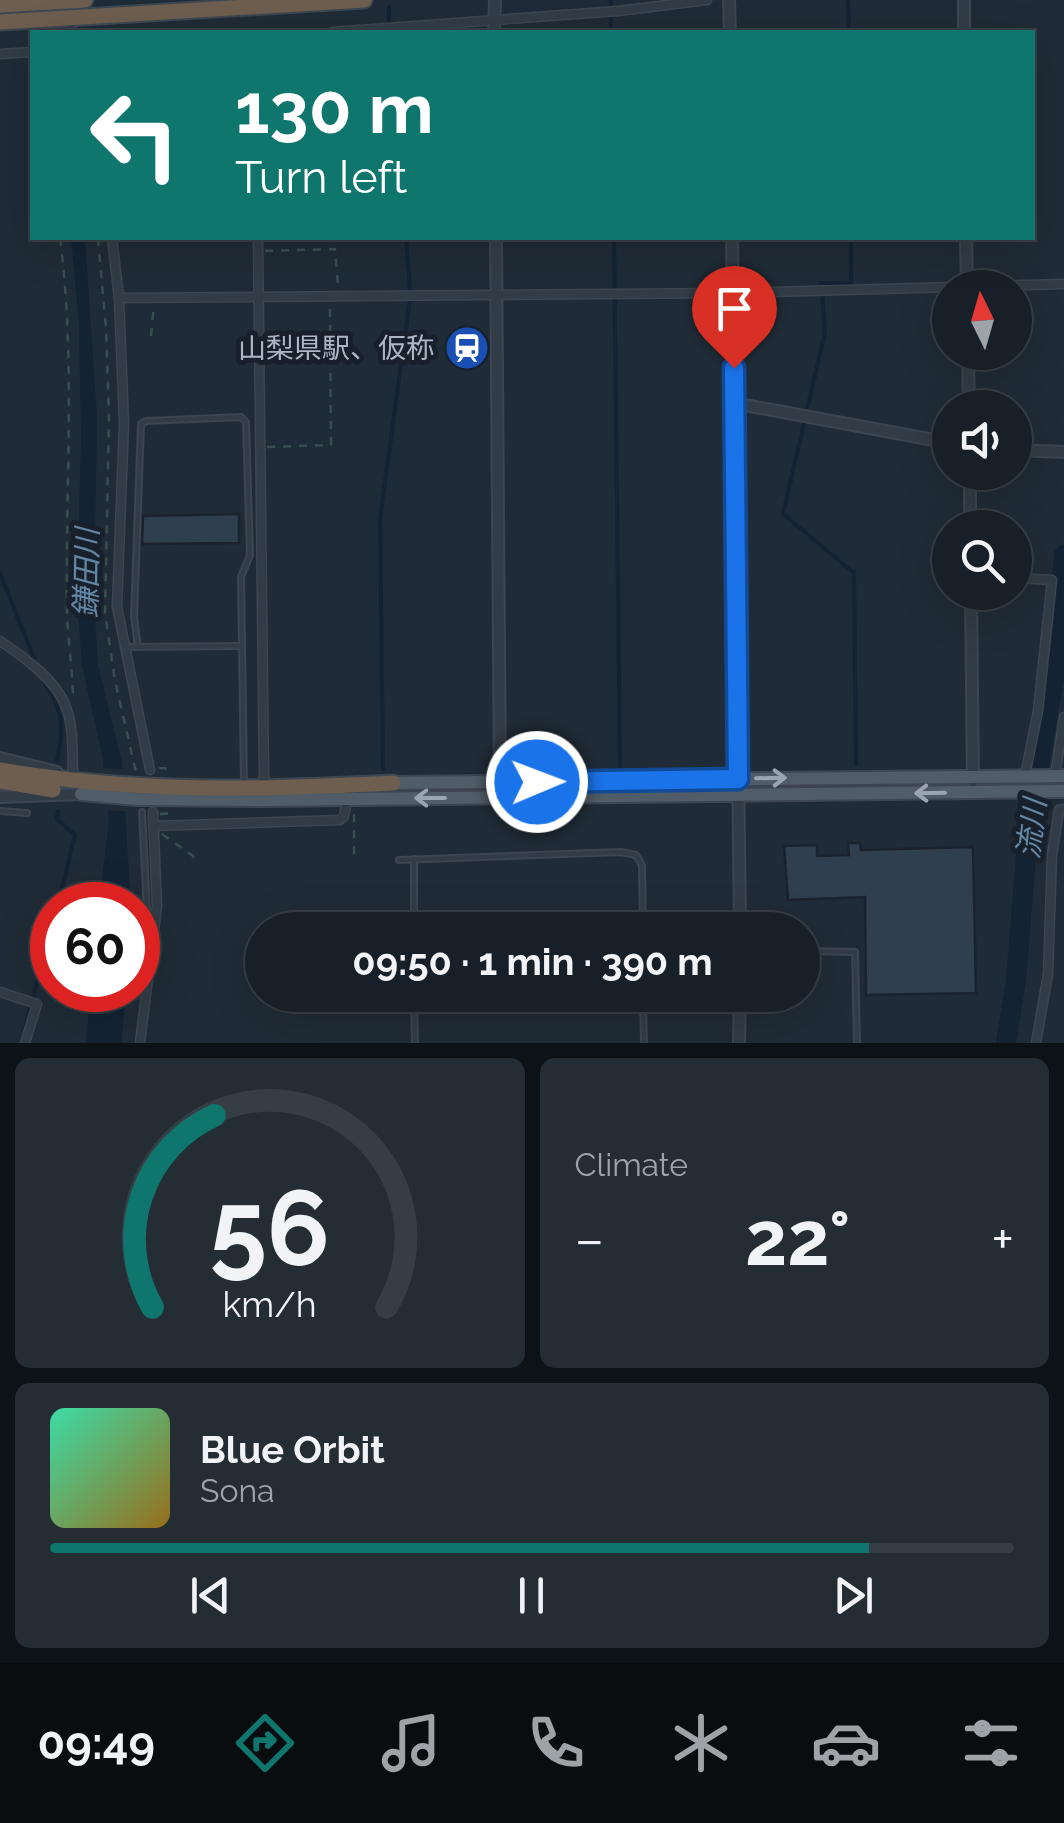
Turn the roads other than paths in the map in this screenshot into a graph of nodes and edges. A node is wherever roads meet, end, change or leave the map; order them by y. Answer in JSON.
{"nodes":[{"id":1,"x":84,"y":0,"type":"edge"},
{"id":2,"x":364,"y":0,"type":"edge"},
{"id":3,"x":495,"y":0,"type":"edge"},
{"id":4,"x":707,"y":0,"type":"edge"},
{"id":5,"x":729,"y":0,"type":"edge"},
{"id":6,"x":964,"y":0,"type":"edge"},
{"id":7,"x":57,"y":2,"type":"edge"},
{"id":8,"x":2,"y":5,"type":"edge"},
{"id":9,"x":494,"y":20,"type":"junction"},
{"id":10,"x":4,"y":22,"type":"edge"},
{"id":11,"x":69,"y":27,"type":"edge"},
{"id":12,"x":359,"y":30,"type":"edge"},
{"id":13,"x":494,"y":30,"type":"edge"},
{"id":14,"x":730,"y":30,"type":"edge"},
{"id":15,"x":964,"y":30,"type":"edge"},
{"id":16,"x":30,"y":52,"type":"edge"},
{"id":17,"x":0,"y":54,"type":"edge"},
{"id":18,"x":112,"y":240,"type":"edge"},
{"id":19,"x":258,"y":240,"type":"edge"},
{"id":20,"x":496,"y":240,"type":"edge"},
{"id":21,"x":732,"y":240,"type":"edge"},
{"id":22,"x":966,"y":240,"type":"edge"},
{"id":23,"x":967,"y":270,"type":"edge"},
{"id":24,"x":1064,"y":284,"type":"edge"},
{"id":25,"x":1032,"y":285,"type":"edge"},
{"id":26,"x":932,"y":288,"type":"edge"},
{"id":27,"x":733,"y":292,"type":"junction"},
{"id":28,"x":497,"y":294,"type":"junction"},
{"id":29,"x":259,"y":297,"type":"junction"},
{"id":30,"x":119,"y":298,"type":"junction"},
{"id":31,"x":734,"y":402,"type":"junction"},
{"id":32,"x":932,"y":440,"type":"edge"},
{"id":33,"x":1032,"y":451,"type":"edge"},
{"id":34,"x":1064,"y":452,"type":"edge"},
{"id":35,"x":250,"y":554,"type":"junction"},
{"id":36,"x":262,"y":554,"type":"junction"},
{"id":37,"x":1032,"y":579,"type":"edge"},
{"id":38,"x":971,"y":610,"type":"edge"},
{"id":39,"x":0,"y":641,"type":"edge"},
{"id":40,"x":242,"y":646,"type":"junction"},
{"id":41,"x":123,"y":647,"type":"junction"},
{"id":42,"x":138,"y":647,"type":"junction"},
{"id":43,"x":1064,"y":717,"type":"edge"},
{"id":44,"x":0,"y":758,"type":"edge"},
{"id":45,"x":152,"y":768,"type":"road end"},
{"id":46,"x":0,"y":770,"type":"edge"},
{"id":47,"x":1056,"y":776,"type":"edge"},
{"id":48,"x":738,"y":779,"type":"junction"},
{"id":49,"x":0,"y":781,"type":"edge"},
{"id":50,"x":79,"y":782,"type":"junction"},
{"id":51,"x":244,"y":782,"type":"junction"},
{"id":52,"x":264,"y":782,"type":"junction"},
{"id":53,"x":1027,"y":782,"type":"junction"},
{"id":54,"x":393,"y":783,"type":"junction"},
{"id":55,"x":500,"y":783,"type":"junction"},
{"id":56,"x":973,"y":786,"type":"junction"},
{"id":57,"x":138,"y":795,"type":"junction"},
{"id":58,"x":738,"y":796,"type":"junction"},
{"id":59,"x":0,"y":797,"type":"edge"},
{"id":60,"x":347,"y":799,"type":"junction"},
{"id":61,"x":1058,"y":799,"type":"edge"},
{"id":62,"x":0,"y":812,"type":"edge"},
{"id":63,"x":27,"y":813,"type":"dead end"},
{"id":64,"x":156,"y":813,"type":"road end"},
{"id":65,"x":154,"y":826,"type":"junction"},
{"id":66,"x":414,"y":859,"type":"junction"},
{"id":67,"x":399,"y":860,"type":"dead end"},
{"id":68,"x":145,"y":882,"type":"edge"},
{"id":69,"x":157,"y":882,"type":"edge"},
{"id":70,"x":414,"y":912,"type":"edge"},
{"id":71,"x":643,"y":912,"type":"edge"},
{"id":72,"x":740,"y":912,"type":"edge"},
{"id":73,"x":820,"y":951,"type":"edge"},
{"id":74,"x":0,"y":992,"type":"edge"},
{"id":75,"x":144,"y":1012,"type":"edge"},
{"id":76,"x":414,"y":1012,"type":"edge"},
{"id":77,"x":644,"y":1012,"type":"edge"},
{"id":78,"x":740,"y":1012,"type":"edge"},
{"id":79,"x":25,"y":1043,"type":"edge"},
{"id":80,"x":140,"y":1043,"type":"edge"},
{"id":81,"x":415,"y":1043,"type":"edge"},
{"id":82,"x":644,"y":1043,"type":"edge"},
{"id":83,"x":740,"y":1043,"type":"edge"},
{"id":84,"x":857,"y":1043,"type":"edge"},
{"id":85,"x":1036,"y":1043,"type":"edge"}],
"edges":[{"from":1,"to":7,"type":"highway"},
{"from":2,"to":11,"type":"highway"},
{"from":3,"to":9,"type":"street"},
{"from":4,"to":9,"type":"street"},
{"from":5,"to":14,"type":"street"},
{"from":6,"to":15,"type":"street"},
{"from":7,"to":8,"type":"highway"},
{"from":9,"to":12,"type":"street"},
{"from":9,"to":13,"type":"street"},
{"from":10,"to":11,"type":"highway"},
{"from":16,"to":17,"type":"street"},
{"from":18,"to":30,"type":"street"},
{"from":19,"to":29,"type":"street"},
{"from":20,"to":28,"type":"street"},
{"from":21,"to":27,"type":"street"},
{"from":22,"to":23,"type":"street"},
{"from":24,"to":25,"type":"street"},
{"from":26,"to":27,"type":"street"},
{"from":27,"to":28,"type":"street"},
{"from":27,"to":31,"type":"street"},
{"from":28,"to":29,"type":"street"},
{"from":28,"to":55,"type":"street"},
{"from":29,"to":30,"type":"street"},
{"from":29,"to":36,"type":"street"},
{"from":30,"to":41,"type":"street"},
{"from":31,"to":32,"type":"street"},
{"from":31,"to":48,"type":"street"},
{"from":33,"to":34,"type":"street"},
{"from":35,"to":36,"type":"lane"},
{"from":35,"to":40,"type":"lane"},
{"from":35,"to":42,"type":"lane"},
{"from":36,"to":52,"type":"street"},
{"from":37,"to":53,"type":"street"},
{"from":38,"to":56,"type":"street"},
{"from":39,"to":50,"type":"street"},
{"from":40,"to":42,"type":"lane"},
{"from":40,"to":51,"type":"lane"},
{"from":41,"to":42,"type":"lane"},
{"from":41,"to":45,"type":"street"},
{"from":43,"to":47,"type":"street"},
{"from":44,"to":50,"type":"street"},
{"from":46,"to":50,"type":"highway"},
{"from":47,"to":53,"type":"main road"},
{"from":47,"to":61,"type":"street"},
{"from":48,"to":55,"type":"main road"},
{"from":48,"to":56,"type":"main road","one_way":true},
{"from":48,"to":58,"type":"street"},
{"from":49,"to":50,"type":"highway"},
{"from":50,"to":57,"type":"highway"},
{"from":50,"to":59,"type":"street"},
{"from":51,"to":52,"type":"main road"},
{"from":51,"to":57,"type":"main road"},
{"from":52,"to":54,"type":"main road"},
{"from":53,"to":56,"type":"main road"},
{"from":53,"to":61,"type":"main road"},
{"from":54,"to":55,"type":"main road"},
{"from":54,"to":57,"type":"highway"},
{"from":56,"to":58,"type":"main road","one_way":true},
{"from":57,"to":60,"type":"main road"},
{"from":57,"to":68,"type":"lane"},
{"from":58,"to":60,"type":"main road","one_way":true},
{"from":58,"to":72,"type":"street"},
{"from":60,"to":65,"type":"street"},
{"from":61,"to":85,"type":"street"},
{"from":62,"to":63,"type":"lane"},
{"from":64,"to":65,"type":"street"},
{"from":65,"to":69,"type":"street"},
{"from":66,"to":67,"type":"lane"},
{"from":66,"to":70,"type":"lane"},
{"from":66,"to":71,"type":"lane"},
{"from":73,"to":84,"type":"lane"},
{"from":74,"to":79,"type":"street"},
{"from":75,"to":80,"type":"street"},
{"from":76,"to":81,"type":"lane"},
{"from":77,"to":82,"type":"lane"},
{"from":78,"to":83,"type":"street"}]}
